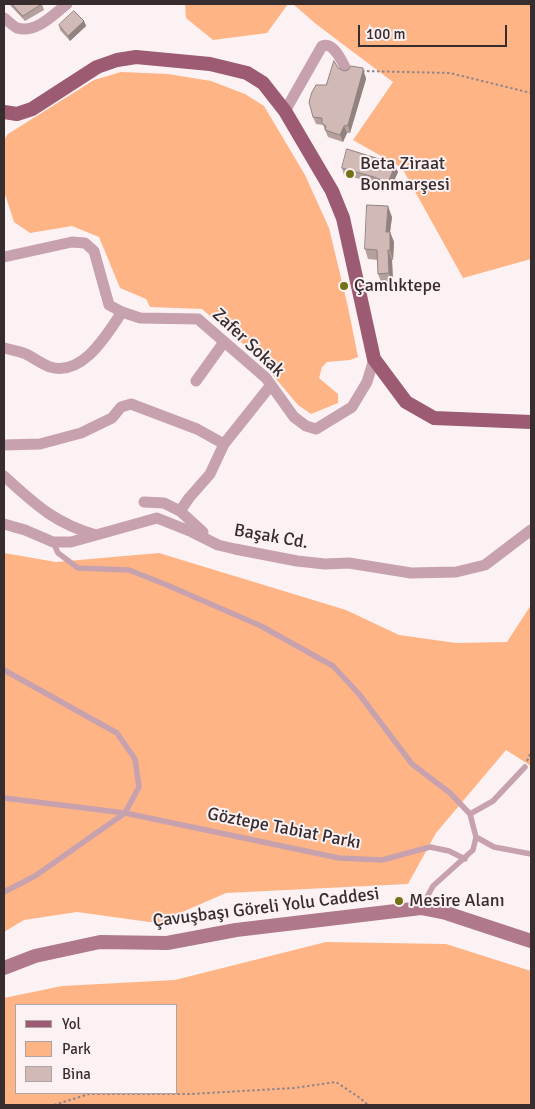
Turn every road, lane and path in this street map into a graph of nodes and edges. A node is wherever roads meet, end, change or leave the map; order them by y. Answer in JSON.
{"nodes":[{"id":1,"x":67,"y":4,"type":"edge"},
{"id":2,"x":4,"y":18,"type":"edge"},
{"id":3,"x":347,"y":70,"type":"joint"},
{"id":4,"x":531,"y":93,"type":"edge"},
{"id":5,"x":285,"y":111,"type":"junction"},
{"id":6,"x":4,"y":112,"type":"edge"},
{"id":7,"x":4,"y":257,"type":"edge"},
{"id":8,"x":122,"y":312,"type":"junction"},
{"id":9,"x":224,"y":342,"type":"junction"},
{"id":10,"x":4,"y":348,"type":"edge"},
{"id":11,"x":374,"y":359,"type":"junction"},
{"id":12,"x":196,"y":381,"type":"dead end"},
{"id":13,"x":271,"y":385,"type":"junction"},
{"id":14,"x":531,"y":422,"type":"edge"},
{"id":15,"x":4,"y":444,"type":"edge"},
{"id":16,"x":224,"y":444,"type":"junction"},
{"id":17,"x":4,"y":476,"type":"edge"},
{"id":18,"x":144,"y":502,"type":"dead end"},
{"id":19,"x":180,"y":511,"type":"junction"},
{"id":20,"x":4,"y":524,"type":"edge"},
{"id":21,"x":531,"y":530,"type":"edge"},
{"id":22,"x":97,"y":536,"type":"junction"},
{"id":23,"x":53,"y":542,"type":"junction"},
{"id":24,"x":218,"y":545,"type":"junction"},
{"id":25,"x":4,"y":670,"type":"edge"},
{"id":26,"x":525,"y":766,"type":"dead end"},
{"id":27,"x":4,"y":798,"type":"edge"},
{"id":28,"x":125,"y":813,"type":"junction"},
{"id":29,"x":470,"y":814,"type":"junction"},
{"id":30,"x":476,"y":838,"type":"junction"},
{"id":31,"x":531,"y":854,"type":"edge"},
{"id":32,"x":465,"y":859,"type":"junction"},
{"id":33,"x":4,"y":892,"type":"edge"},
{"id":34,"x":421,"y":908,"type":"junction"},
{"id":35,"x":531,"y":941,"type":"edge"},
{"id":36,"x":4,"y":968,"type":"edge"},
{"id":37,"x":54,"y":1105,"type":"edge"},
{"id":38,"x":368,"y":1105,"type":"edge"}],
"edges":[{"from":1,"to":2,"type":"street"},
{"from":3,"to":4,"type":"path"},
{"from":3,"to":5,"type":"street"},
{"from":5,"to":6,"type":"main road"},
{"from":5,"to":11,"type":"main road"},
{"from":7,"to":8,"type":"street"},
{"from":8,"to":9,"type":"street","name":"Zafer Sokak"},
{"from":8,"to":10,"type":"street"},
{"from":9,"to":12,"type":"street"},
{"from":9,"to":13,"type":"street","name":"Zafer Sokak"},
{"from":11,"to":13,"type":"street","name":"Zafer Sokak"},
{"from":11,"to":14,"type":"main road"},
{"from":13,"to":16,"type":"street"},
{"from":15,"to":16,"type":"street"},
{"from":16,"to":19,"type":"street"},
{"from":17,"to":22,"type":"street"},
{"from":18,"to":19,"type":"street"},
{"from":19,"to":24,"type":"street"},
{"from":20,"to":23,"type":"street","name":"Başak Cd."},
{"from":21,"to":24,"type":"street","name":"Başak Cd."},
{"from":22,"to":23,"type":"street","name":"Başak Cd."},
{"from":22,"to":24,"type":"street","name":"Başak Cd."},
{"from":23,"to":29,"type":"lane"},
{"from":25,"to":28,"type":"lane"},
{"from":26,"to":29,"type":"lane"},
{"from":27,"to":28,"type":"lane","name":"Göztepe Tabiat Parkı"},
{"from":28,"to":32,"type":"lane","name":"Göztepe Tabiat Parkı"},
{"from":28,"to":33,"type":"lane"},
{"from":29,"to":30,"type":"lane"},
{"from":30,"to":31,"type":"lane"},
{"from":30,"to":32,"type":"lane"},
{"from":32,"to":34,"type":"lane"},
{"from":34,"to":35,"type":"main road","name":"Çavuşbaşı Göreli Yolu Caddesi"},
{"from":34,"to":36,"type":"main road","name":"Çavuşbaşı Göreli Yolu Caddesi"},
{"from":37,"to":38,"type":"path"}]}
